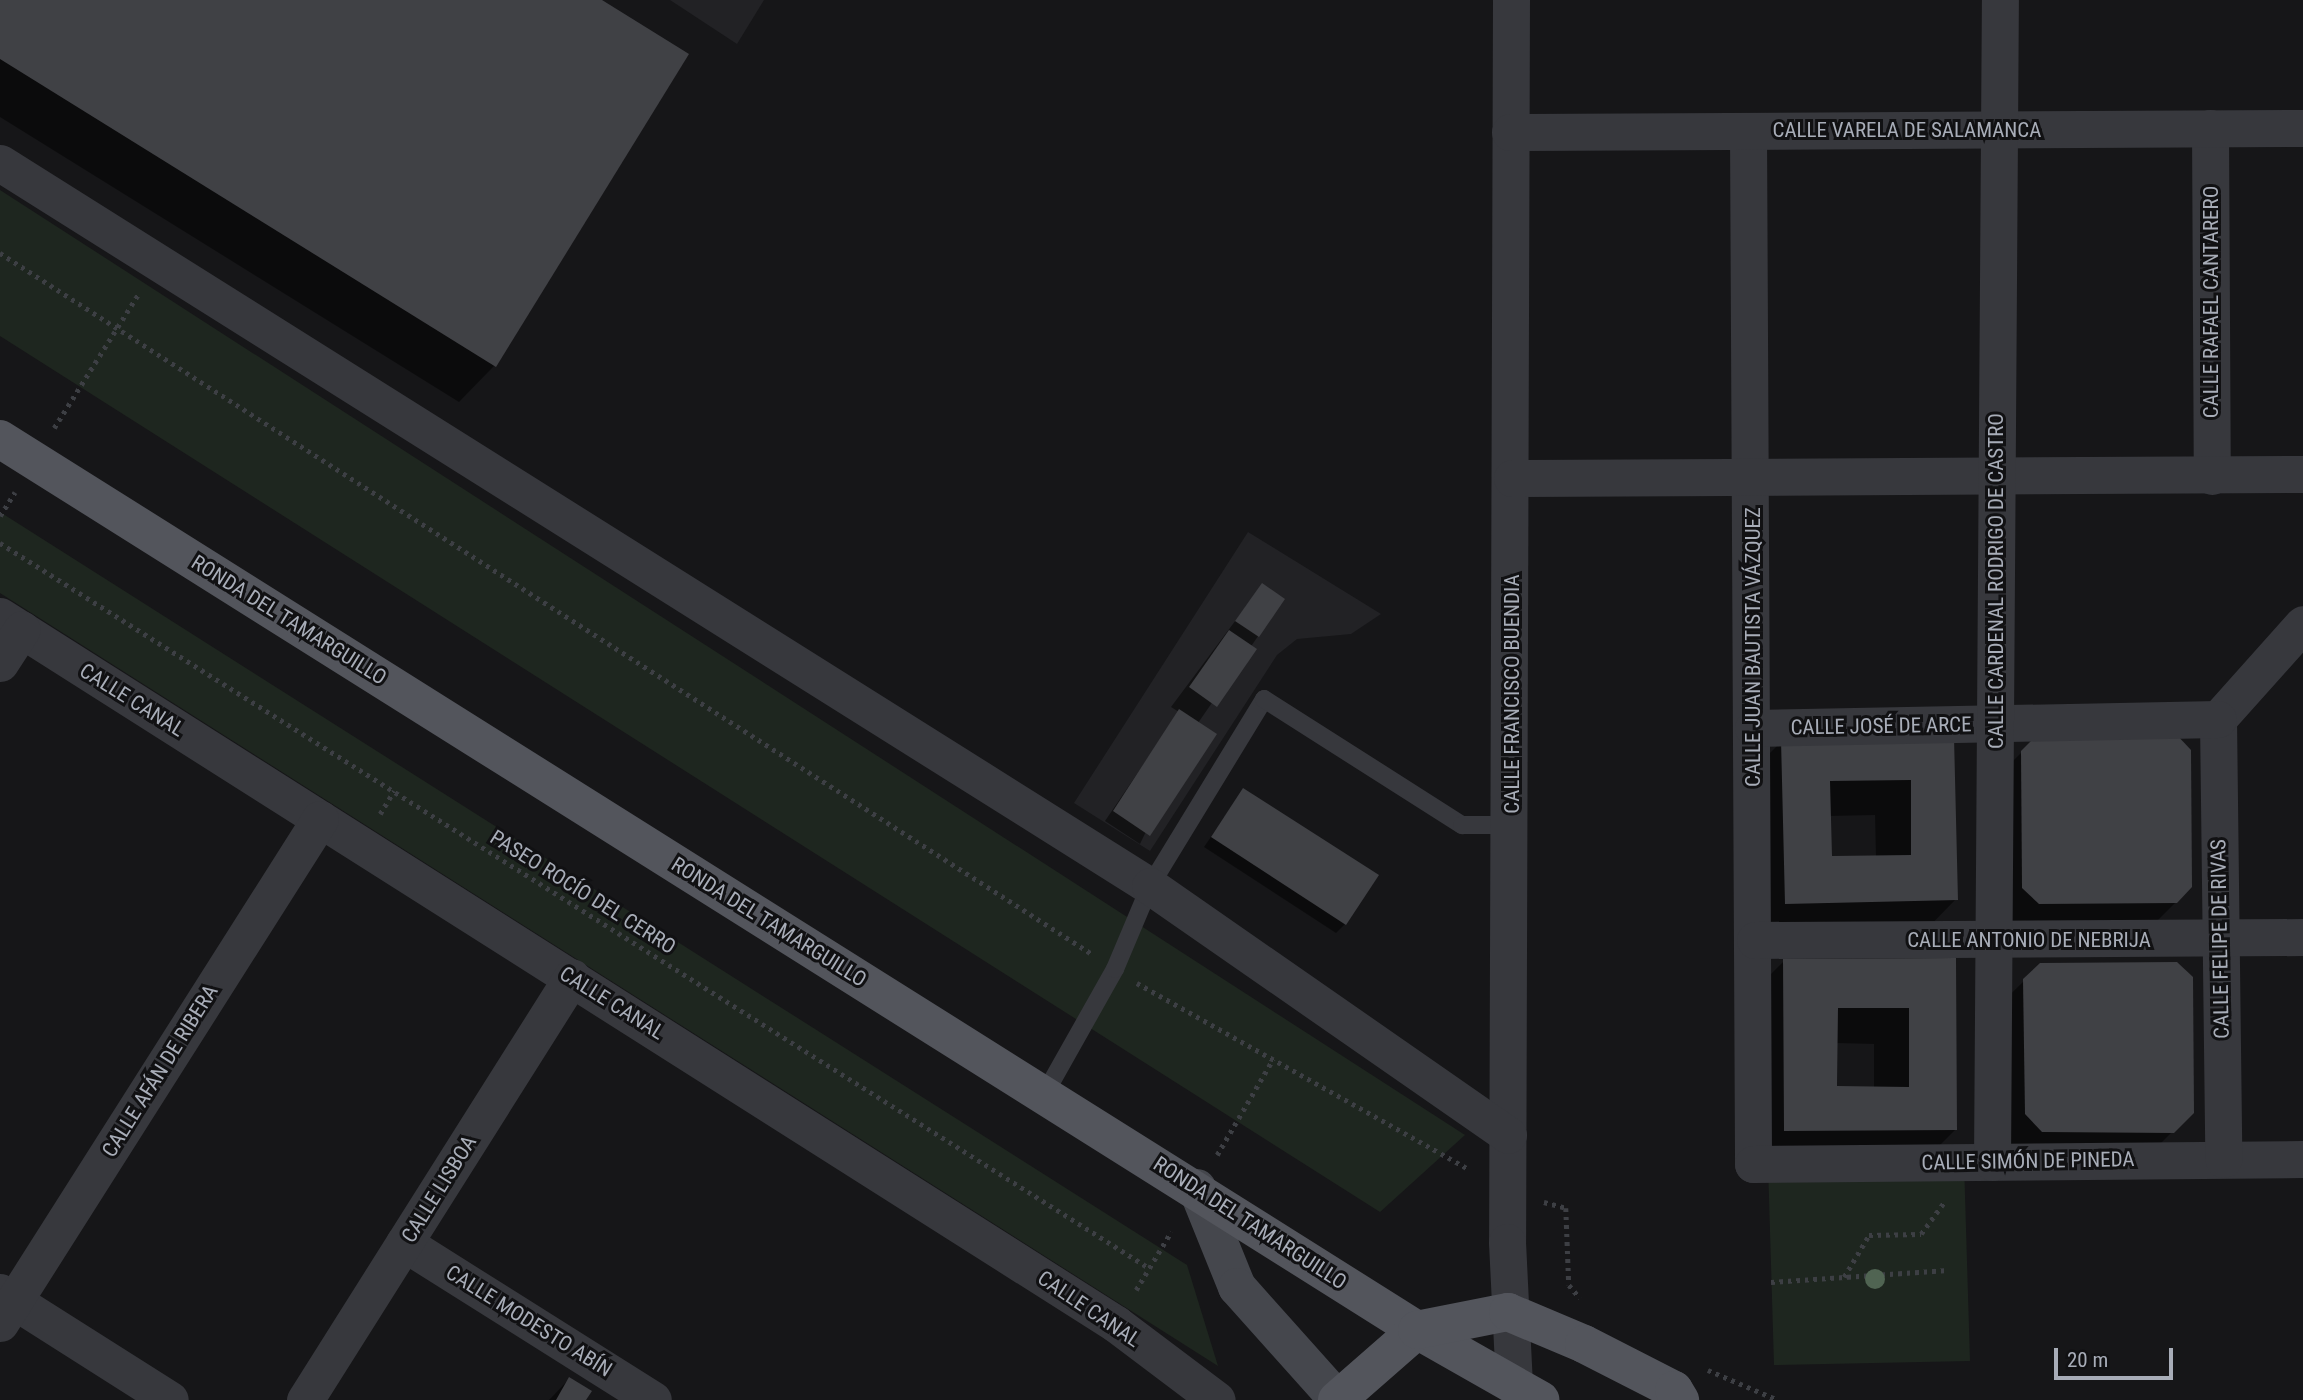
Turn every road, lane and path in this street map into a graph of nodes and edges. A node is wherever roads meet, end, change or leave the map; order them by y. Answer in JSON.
{"nodes":[{"id":1,"x":1511,"y":0,"type":"edge"},
{"id":2,"x":2000,"y":0,"type":"edge"},
{"id":3,"x":2210,"y":128,"type":"junction"},
{"id":4,"x":2303,"y":128,"type":"edge"},
{"id":5,"x":1999,"y":129,"type":"junction"},
{"id":6,"x":1748,"y":131,"type":"junction"},
{"id":7,"x":1510,"y":132,"type":"junction"},
{"id":8,"x":0,"y":163,"type":"edge"},
{"id":9,"x":0,"y":253,"type":"edge"},
{"id":10,"x":157,"y":264,"type":"junction"},
{"id":11,"x":117,"y":328,"type":"junction"},
{"id":12,"x":0,"y":439,"type":"edge"},
{"id":13,"x":35,"y":460,"type":"junction"},
{"id":14,"x":2303,"y":474,"type":"edge"},
{"id":15,"x":1752,"y":476,"type":"junction"},
{"id":16,"x":2213,"y":476,"type":"junction"},
{"id":17,"x":1512,"y":478,"type":"junction"},
{"id":18,"x":1994,"y":480,"type":"junction"},
{"id":19,"x":0,"y":516,"type":"edge"},
{"id":20,"x":0,"y":543,"type":"edge"},
{"id":21,"x":11,"y":622,"type":"edge"},
{"id":22,"x":2303,"y":624,"type":"edge"},
{"id":23,"x":0,"y":663,"type":"edge"},
{"id":24,"x":2218,"y":719,"type":"junction"},
{"id":25,"x":1998,"y":723,"type":"junction"},
{"id":26,"x":1753,"y":728,"type":"junction"},
{"id":27,"x":320,"y":819,"type":"junction"},
{"id":28,"x":1512,"y":825,"type":"junction"},
{"id":29,"x":1150,"y":886,"type":"junction"},
{"id":30,"x":2303,"y":937,"type":"edge"},
{"id":31,"x":1995,"y":939,"type":"junction"},
{"id":32,"x":1755,"y":940,"type":"junction"},
{"id":33,"x":2220,"y":941,"type":"junction"},
{"id":34,"x":1101,"y":960,"type":"dead end"},
{"id":35,"x":572,"y":977,"type":"junction"},
{"id":36,"x":1128,"y":977,"type":"dead end"},
{"id":37,"x":1044,"y":1096,"type":"junction"},
{"id":38,"x":1508,"y":1135,"type":"junction"},
{"id":39,"x":2223,"y":1159,"type":"junction"},
{"id":40,"x":2303,"y":1159,"type":"edge"},
{"id":41,"x":1947,"y":1162,"type":"junction"},
{"id":42,"x":1992,"y":1162,"type":"junction"},
{"id":43,"x":1753,"y":1164,"type":"joint"},
{"id":44,"x":1476,"y":1173,"type":"dead end"},
{"id":45,"x":1197,"y":1188,"type":"junction"},
{"id":46,"x":1548,"y":1203,"type":"dead end"},
{"id":47,"x":404,"y":1243,"type":"junction"},
{"id":48,"x":1149,"y":1268,"type":"dead end"},
{"id":49,"x":1945,"y":1270,"type":"dead end"},
{"id":50,"x":1844,"y":1277,"type":"junction"},
{"id":51,"x":1771,"y":1282,"type":"dead end"},
{"id":52,"x":1585,"y":1304,"type":"dead end"},
{"id":53,"x":5,"y":1305,"type":"edge"},
{"id":54,"x":1508,"y":1312,"type":"junction"},
{"id":55,"x":1417,"y":1331,"type":"junction"},
{"id":56,"x":1703,"y":1367,"type":"dead end"},
{"id":57,"x":1527,"y":1394,"type":"edge"},
{"id":58,"x":170,"y":1400,"type":"edge"},
{"id":59,"x":305,"y":1400,"type":"edge"},
{"id":60,"x":653,"y":1400,"type":"edge"},
{"id":61,"x":1217,"y":1400,"type":"edge"},
{"id":62,"x":1338,"y":1400,"type":"edge"},
{"id":63,"x":1680,"y":1400,"type":"edge"},
{"id":64,"x":1778,"y":1400,"type":"edge"}],
"edges":[{"from":1,"to":7,"type":"street","name":"CALLE FRANCISCO BUENDIA"},
{"from":2,"to":5,"type":"street","name":"CALLE CARDENAL RODRIGO DE CASTRO"},
{"from":3,"to":4,"type":"street","name":"CALLE VARELA DE SALAMANCA"},
{"from":3,"to":5,"type":"street","name":"CALLE VARELA DE SALAMANCA"},
{"from":3,"to":16,"type":"street","name":"CALLE RAFAEL CANTARERO"},
{"from":5,"to":6,"type":"street","name":"CALLE VARELA DE SALAMANCA"},
{"from":5,"to":18,"type":"street","name":"CALLE CARDENAL RODRIGO DE CASTRO"},
{"from":6,"to":7,"type":"street","name":"CALLE VARELA DE SALAMANCA"},
{"from":6,"to":15,"type":"street","name":"CALLE JUAN BAUTISTA VÁZQUEZ"},
{"from":7,"to":17,"type":"street","name":"CALLE FRANCISCO BUENDIA"},
{"from":8,"to":10,"type":"street"},
{"from":9,"to":11,"type":"path"},
{"from":10,"to":11,"type":"path"},
{"from":10,"to":29,"type":"street"},
{"from":11,"to":13,"type":"path"},
{"from":11,"to":34,"type":"path"},
{"from":12,"to":13,"type":"main road","name":"RONDA DEL TAMARGUILLO"},
{"from":13,"to":19,"type":"path"},
{"from":13,"to":37,"type":"main road","name":"RONDA DEL TAMARGUILLO"},
{"from":14,"to":16,"type":"street"},
{"from":15,"to":17,"type":"street"},
{"from":15,"to":18,"type":"street"},
{"from":15,"to":26,"type":"street","name":"CALLE JUAN BAUTISTA VÁZQUEZ"},
{"from":16,"to":18,"type":"street"},
{"from":17,"to":28,"type":"street","name":"CALLE FRANCISCO BUENDIA"},
{"from":18,"to":25,"type":"street","name":"CALLE CARDENAL RODRIGO DE CASTRO"},
{"from":20,"to":48,"type":"path","name":"PASEO ROCÍO DEL CERRO"},
{"from":21,"to":23,"type":"street"},
{"from":21,"to":27,"type":"street","name":"CALLE CANAL"},
{"from":22,"to":24,"type":"street"},
{"from":24,"to":25,"type":"street","name":"CALLE JOSÉ DE ARCE"},
{"from":24,"to":33,"type":"street","name":"CALLE FELIPE DE RIVAS"},
{"from":25,"to":26,"type":"street","name":"CALLE JOSÉ DE ARCE"},
{"from":25,"to":31,"type":"street","name":"CALLE CARDENAL RODRIGO DE CASTRO"},
{"from":26,"to":32,"type":"street","name":"CALLE JUAN BAUTISTA VÁZQUEZ"},
{"from":27,"to":35,"type":"street","name":"CALLE CANAL"},
{"from":27,"to":53,"type":"street","name":"CALLE AFÁN DE RIBERA"},
{"from":28,"to":29,"type":"lane"},
{"from":28,"to":38,"type":"street","name":"CALLE FRANCISCO BUENDIA"},
{"from":29,"to":37,"type":"lane"},
{"from":29,"to":38,"type":"street"},
{"from":30,"to":33,"type":"street","name":"CALLE ANTONIO DE NEBRIJA"},
{"from":31,"to":32,"type":"street","name":"CALLE ANTONIO DE NEBRIJA"},
{"from":31,"to":33,"type":"street","name":"CALLE ANTONIO DE NEBRIJA"},
{"from":31,"to":42,"type":"street","name":"CALLE CARDENAL RODRIGO DE CASTRO"},
{"from":32,"to":43,"type":"street","name":"CALLE JUAN BAUTISTA VÁZQUEZ"},
{"from":33,"to":39,"type":"street","name":"CALLE FELIPE DE RIVAS"},
{"from":35,"to":47,"type":"street","name":"CALLE LISBOA"},
{"from":35,"to":61,"type":"street","name":"CALLE CANAL"},
{"from":36,"to":44,"type":"path"},
{"from":37,"to":45,"type":"main road","name":"RONDA DEL TAMARGUILLO"},
{"from":38,"to":54,"type":"street","name":"CALLE FRANCISCO BUENDIA"},
{"from":39,"to":40,"type":"street","name":"CALLE SIMÓN DE PINEDA"},
{"from":39,"to":42,"type":"street","name":"CALLE SIMÓN DE PINEDA"},
{"from":41,"to":42,"type":"street","name":"CALLE SIMÓN DE PINEDA"},
{"from":41,"to":43,"type":"street","name":"CALLE SIMÓN DE PINEDA"},
{"from":41,"to":50,"type":"path"},
{"from":45,"to":55,"type":"main road","name":"RONDA DEL TAMARGUILLO"},
{"from":45,"to":62,"type":"street"},
{"from":46,"to":52,"type":"path"},
{"from":47,"to":59,"type":"street","name":"CALLE LISBOA"},
{"from":47,"to":60,"type":"street","name":"CALLE MODESTO ABÍN"},
{"from":49,"to":50,"type":"path"},
{"from":50,"to":51,"type":"path"},
{"from":53,"to":58,"type":"street"},
{"from":54,"to":55,"type":"main road"},
{"from":54,"to":57,"type":"street","name":"CALLE FRANCISCO BUENDIA"},
{"from":54,"to":63,"type":"main road"},
{"from":55,"to":57,"type":"main road","name":"RONDA DEL TAMARGUILLO"},
{"from":55,"to":62,"type":"main road"},
{"from":56,"to":64,"type":"path"}]}
